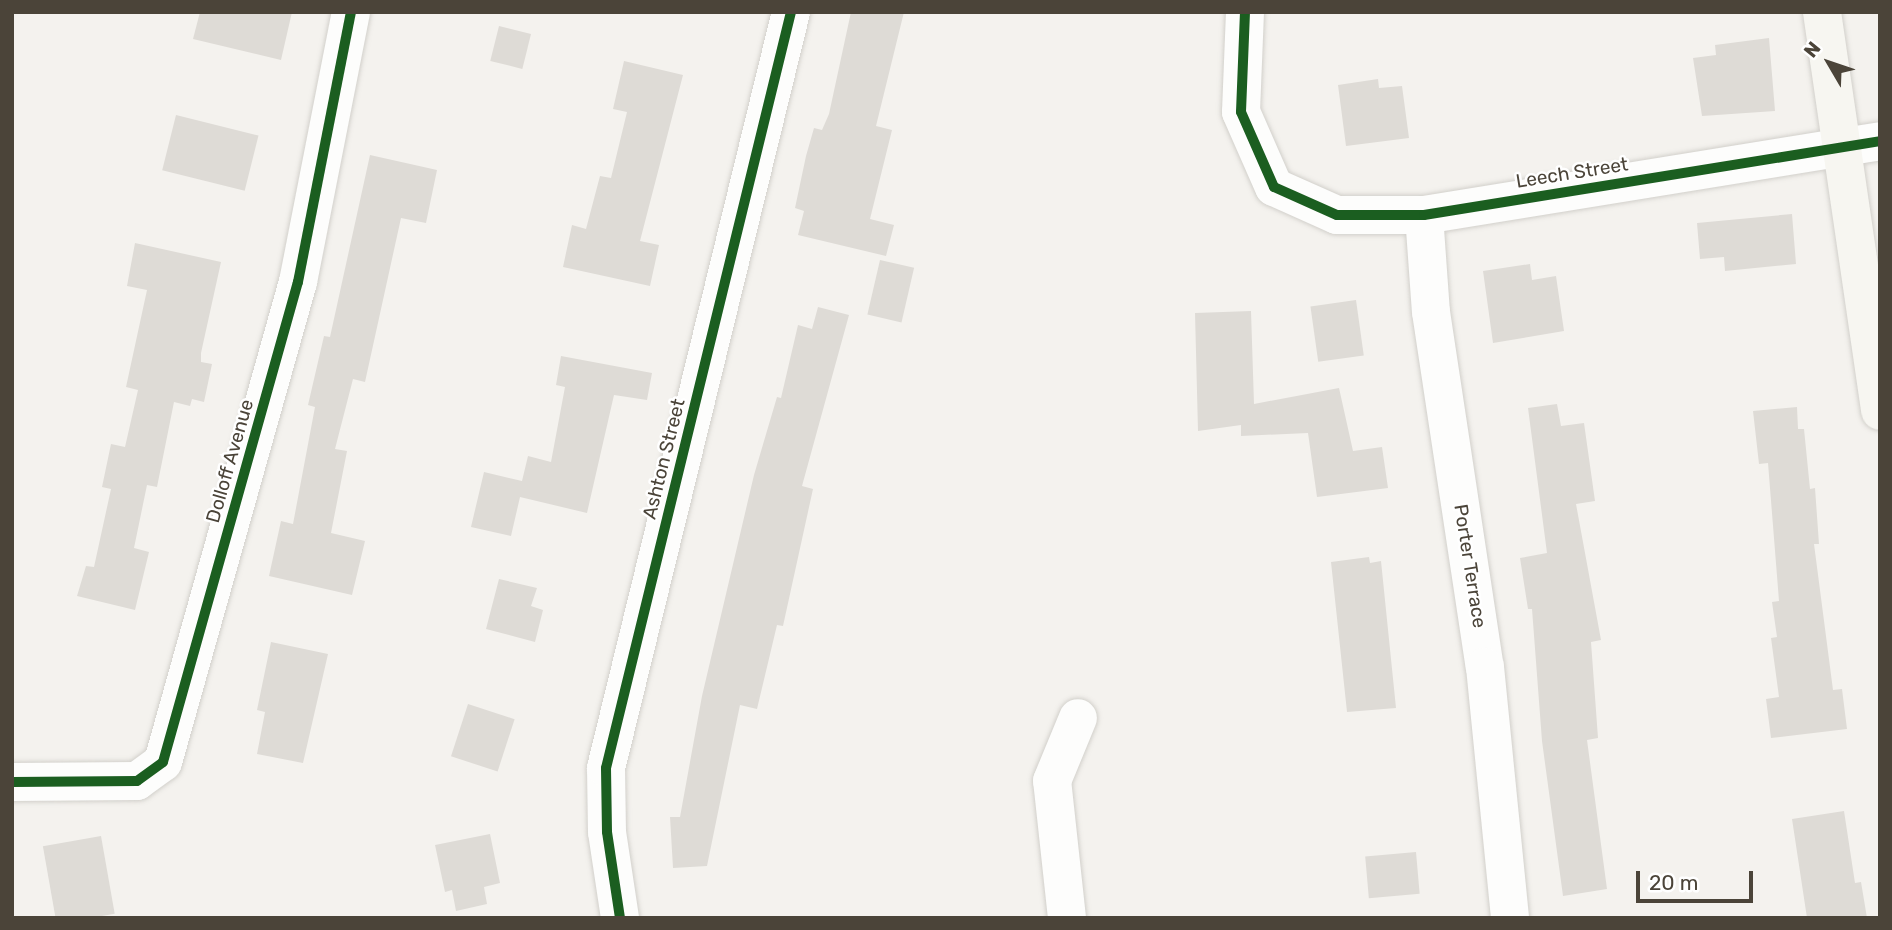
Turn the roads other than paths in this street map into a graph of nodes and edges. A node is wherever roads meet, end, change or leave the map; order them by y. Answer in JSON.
{"nodes":[{"id":1,"x":351,"y":12,"type":"edge"},
{"id":2,"x":792,"y":12,"type":"edge"},
{"id":3,"x":1245,"y":12,"type":"edge"},
{"id":4,"x":1822,"y":12,"type":"edge"},
{"id":5,"x":1880,"y":141,"type":"edge"},
{"id":6,"x":1843,"y":145,"type":"junction"},
{"id":7,"x":1424,"y":215,"type":"junction"},
{"id":8,"x":1880,"y":411,"type":"edge"},
{"id":9,"x":1078,"y":718,"type":"dead end"},
{"id":10,"x":12,"y":782,"type":"edge"},
{"id":11,"x":620,"y":918,"type":"edge"},
{"id":12,"x":1067,"y":918,"type":"edge"},
{"id":13,"x":1510,"y":918,"type":"edge"}],
"edges":[{"from":1,"to":10,"type":"street","name":"Dolloff Avenue"},
{"from":2,"to":11,"type":"street","name":"Ashton Street"},
{"from":3,"to":7,"type":"street","name":"Leech Street"},
{"from":4,"to":6,"type":"main road"},
{"from":5,"to":6,"type":"street","name":"Leech Street"},
{"from":6,"to":7,"type":"street","name":"Leech Street"},
{"from":6,"to":8,"type":"main road"},
{"from":7,"to":13,"type":"street","name":"Porter Terrace"},
{"from":9,"to":12,"type":"street"}]}
